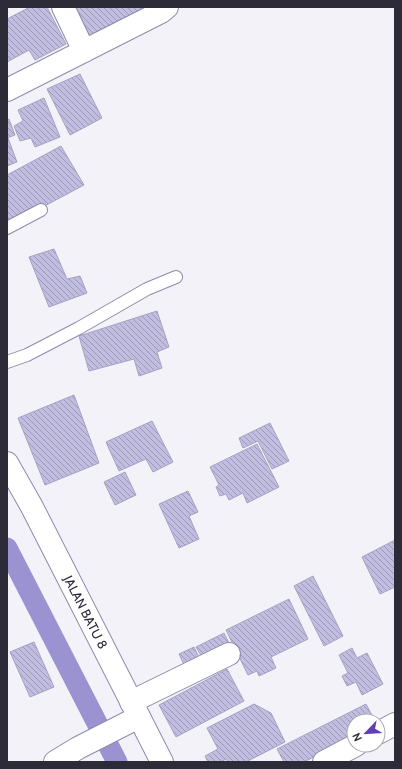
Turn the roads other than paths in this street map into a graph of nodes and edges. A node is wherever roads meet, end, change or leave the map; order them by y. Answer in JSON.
{"nodes":[{"id":1,"x":63,"y":7,"type":"edge"},
{"id":2,"x":168,"y":7,"type":"edge"},
{"id":3,"x":84,"y":51,"type":"junction"},
{"id":4,"x":12,"y":96,"type":"edge"},
{"id":5,"x":41,"y":210,"type":"dead end"},
{"id":6,"x":7,"y":228,"type":"edge"},
{"id":7,"x":176,"y":277,"type":"dead end"},
{"id":8,"x":7,"y":362,"type":"edge"},
{"id":9,"x":7,"y":463,"type":"edge"},
{"id":10,"x":229,"y":654,"type":"dead end"},
{"id":11,"x":130,"y":715,"type":"junction"},
{"id":12,"x":395,"y":724,"type":"edge"},
{"id":13,"x":386,"y":729,"type":"edge"},
{"id":14,"x":346,"y":750,"type":"edge"},
{"id":15,"x":55,"y":762,"type":"edge"},
{"id":16,"x":162,"y":762,"type":"edge"},
{"id":17,"x":324,"y":762,"type":"edge"}],
"edges":[{"from":1,"to":3,"type":"street"},
{"from":2,"to":3,"type":"street"},
{"from":3,"to":4,"type":"street"},
{"from":5,"to":6,"type":"lane"},
{"from":7,"to":8,"type":"lane"},
{"from":9,"to":11,"type":"street","name":"JALAN BATU 8"},
{"from":10,"to":11,"type":"street"},
{"from":11,"to":15,"type":"street"},
{"from":11,"to":16,"type":"street","name":"JALAN BATU 8"},
{"from":12,"to":13,"type":"street"},
{"from":14,"to":17,"type":"street"}]}
